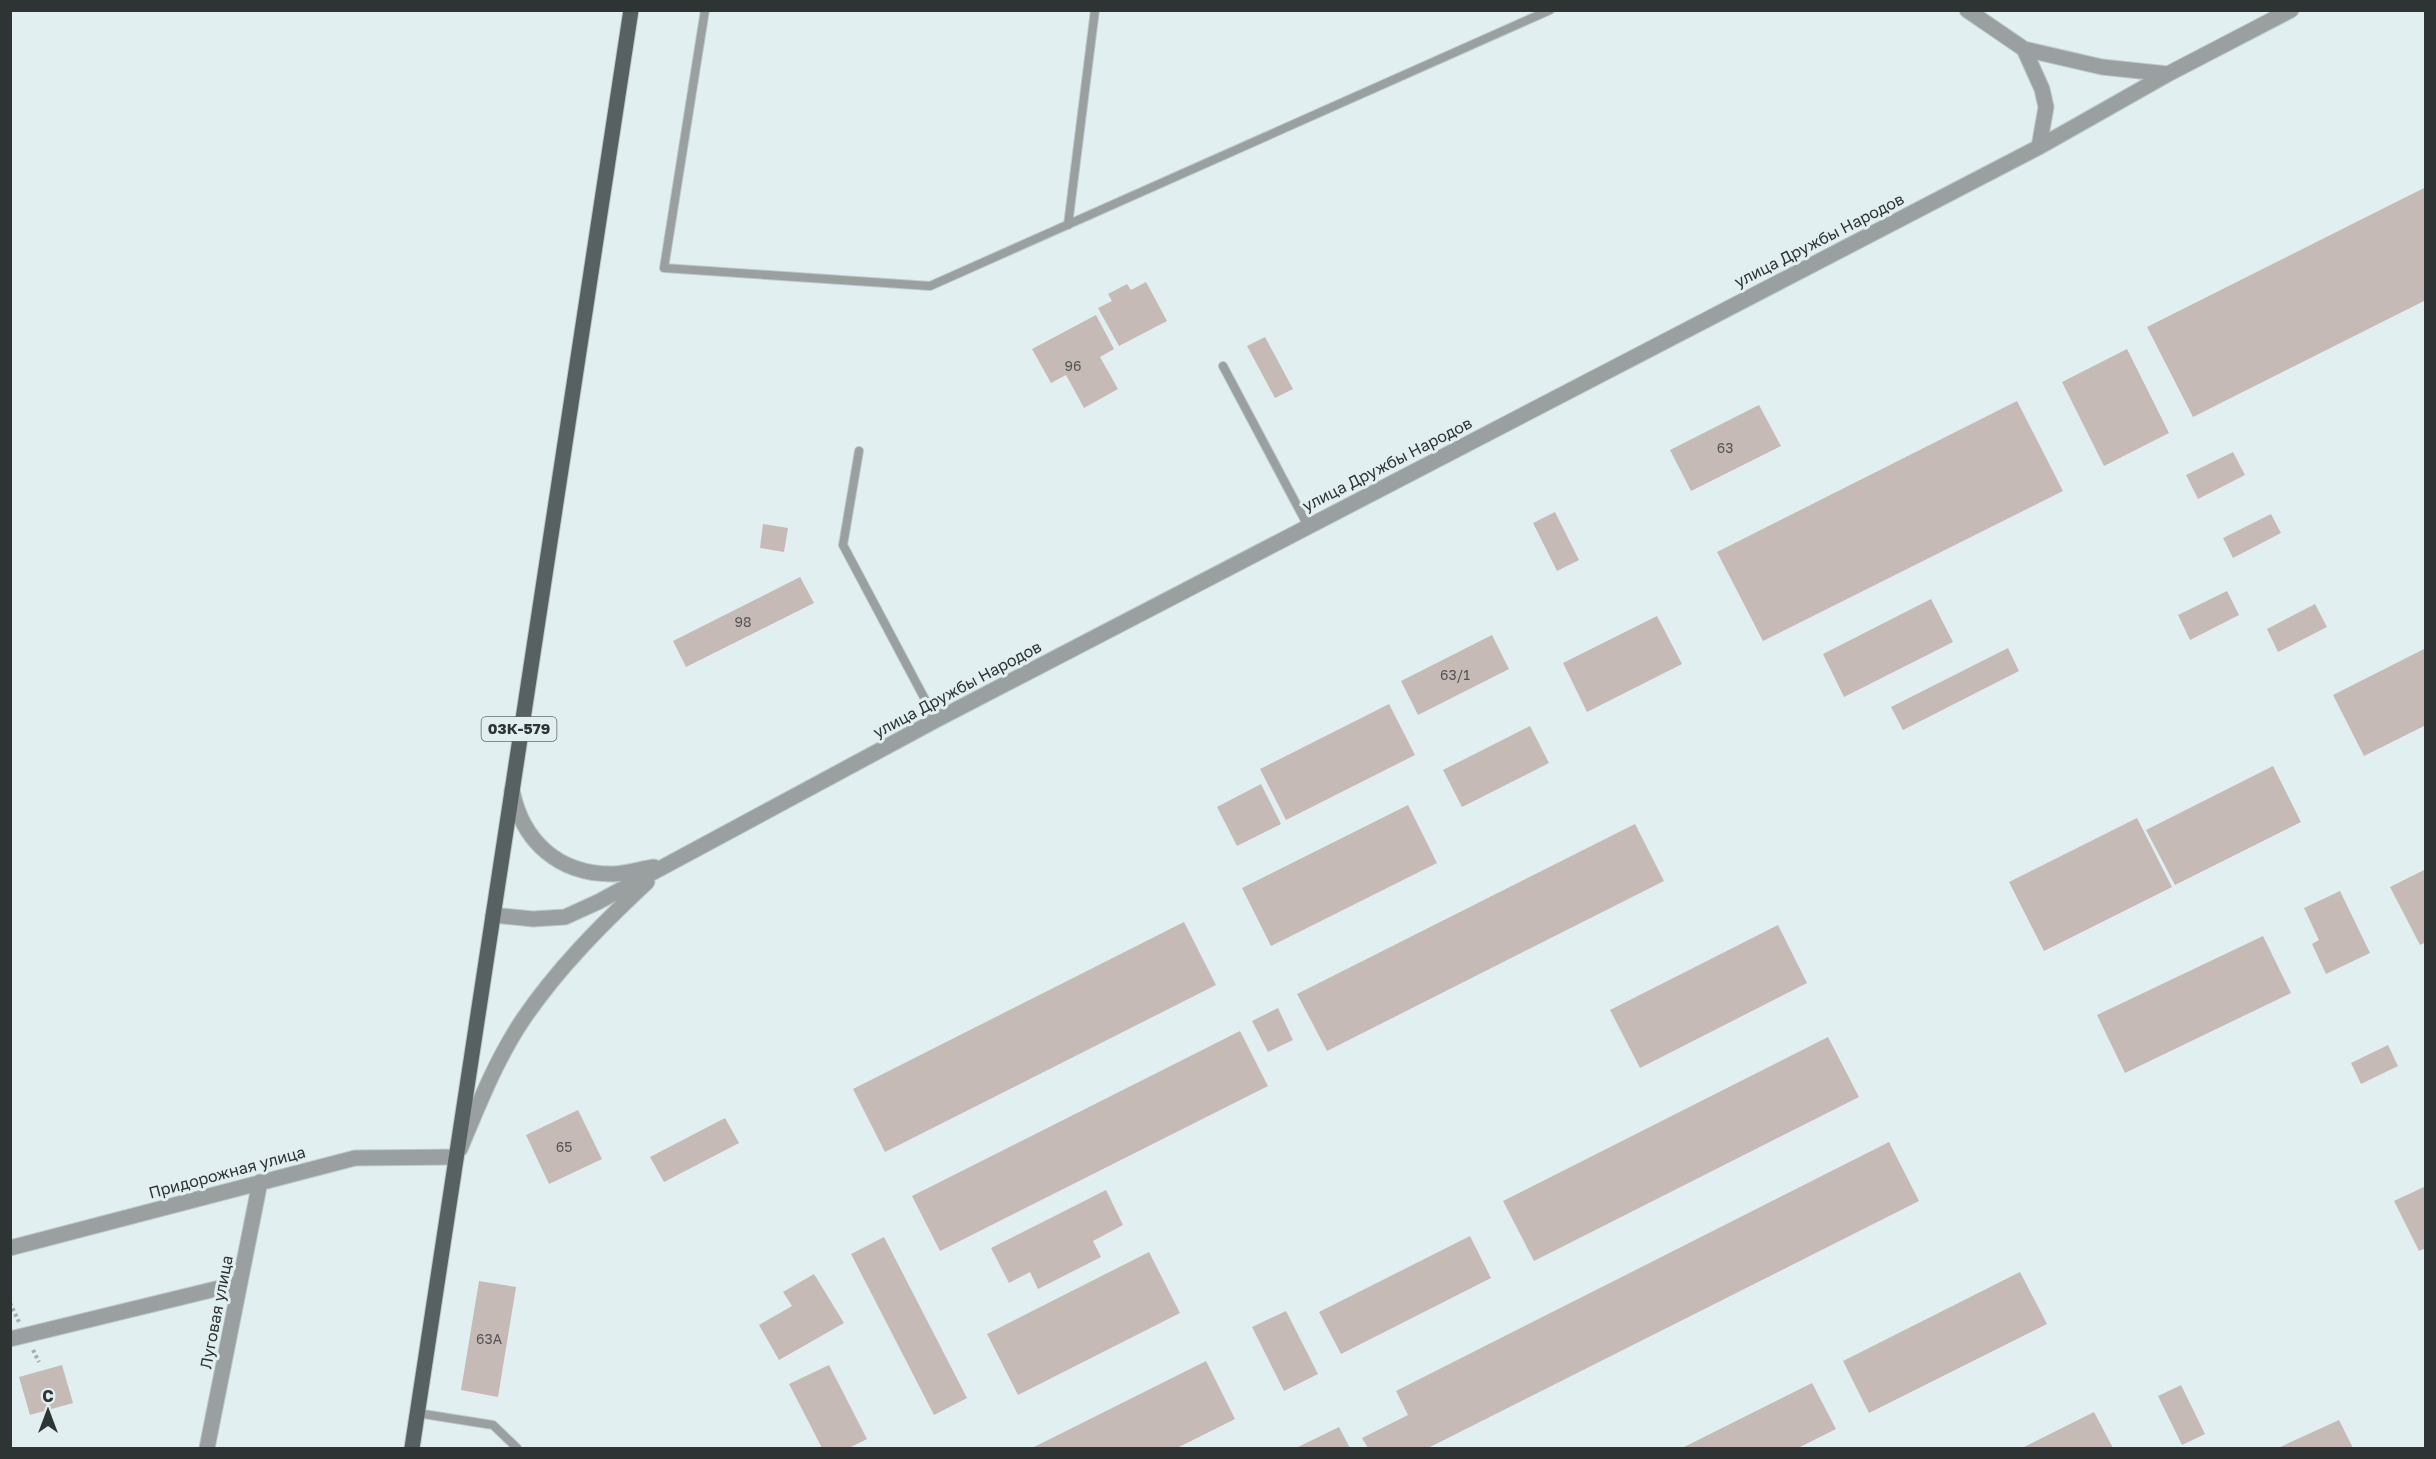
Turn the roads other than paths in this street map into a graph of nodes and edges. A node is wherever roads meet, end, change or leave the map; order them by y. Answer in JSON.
{"nodes":[{"id":1,"x":631,"y":10,"type":"edge"},
{"id":2,"x":705,"y":10,"type":"edge"},
{"id":3,"x":1095,"y":10,"type":"edge"},
{"id":4,"x":1550,"y":10,"type":"edge"},
{"id":5,"x":1967,"y":10,"type":"edge"},
{"id":6,"x":2291,"y":10,"type":"edge"},
{"id":7,"x":2024,"y":49,"type":"junction"},
{"id":8,"x":2168,"y":74,"type":"junction"},
{"id":9,"x":2039,"y":147,"type":"junction"},
{"id":10,"x":1068,"y":225,"type":"junction"},
{"id":11,"x":1223,"y":366,"type":"dead end"},
{"id":12,"x":859,"y":451,"type":"dead end"},
{"id":13,"x":1308,"y":526,"type":"junction"},
{"id":14,"x":936,"y":720,"type":"junction"},
{"id":15,"x":511,"y":783,"type":"junction"},
{"id":16,"x":665,"y":866,"type":"junction"},
{"id":17,"x":493,"y":915,"type":"junction"},
{"id":18,"x":456,"y":1157,"type":"junction"},
{"id":19,"x":260,"y":1182,"type":"junction"},
{"id":20,"x":10,"y":1248,"type":"edge"},
{"id":21,"x":240,"y":1283,"type":"junction"},
{"id":22,"x":10,"y":1339,"type":"edge"},
{"id":23,"x":417,"y":1413,"type":"junction"},
{"id":24,"x":207,"y":1449,"type":"edge"},
{"id":25,"x":412,"y":1449,"type":"edge"},
{"id":26,"x":517,"y":1449,"type":"edge"}],
"edges":[{"from":1,"to":15,"type":"main road","number":"03К-579"},
{"from":2,"to":10,"type":"lane"},
{"from":3,"to":10,"type":"lane"},
{"from":4,"to":10,"type":"lane"},
{"from":5,"to":7,"type":"street"},
{"from":6,"to":8,"type":"street","name":"улица Дружбы Народов"},
{"from":7,"to":8,"type":"street"},
{"from":7,"to":9,"type":"street"},
{"from":8,"to":9,"type":"street","name":"улица Дружбы Народов"},
{"from":9,"to":13,"type":"street","name":"улица Дружбы Народов"},
{"from":11,"to":13,"type":"lane"},
{"from":12,"to":14,"type":"lane"},
{"from":13,"to":14,"type":"street","name":"улица Дружбы Народов"},
{"from":14,"to":16,"type":"street","name":"улица Дружбы Народов"},
{"from":15,"to":16,"type":"street"},
{"from":15,"to":17,"type":"main road","number":"03К-579"},
{"from":16,"to":17,"type":"street","name":"улица Дружбы Народов"},
{"from":16,"to":18,"type":"street"},
{"from":17,"to":18,"type":"main road","number":"03К-579"},
{"from":18,"to":19,"type":"street","name":"Придорожная улица"},
{"from":18,"to":23,"type":"main road","number":"03К-579"},
{"from":19,"to":20,"type":"street","name":"Придорожная улица"},
{"from":19,"to":21,"type":"street","name":"Луговая улица"},
{"from":21,"to":22,"type":"street"},
{"from":21,"to":24,"type":"street","name":"Луговая улица"},
{"from":23,"to":25,"type":"main road","number":"03К-579"},
{"from":23,"to":26,"type":"lane"}]}
